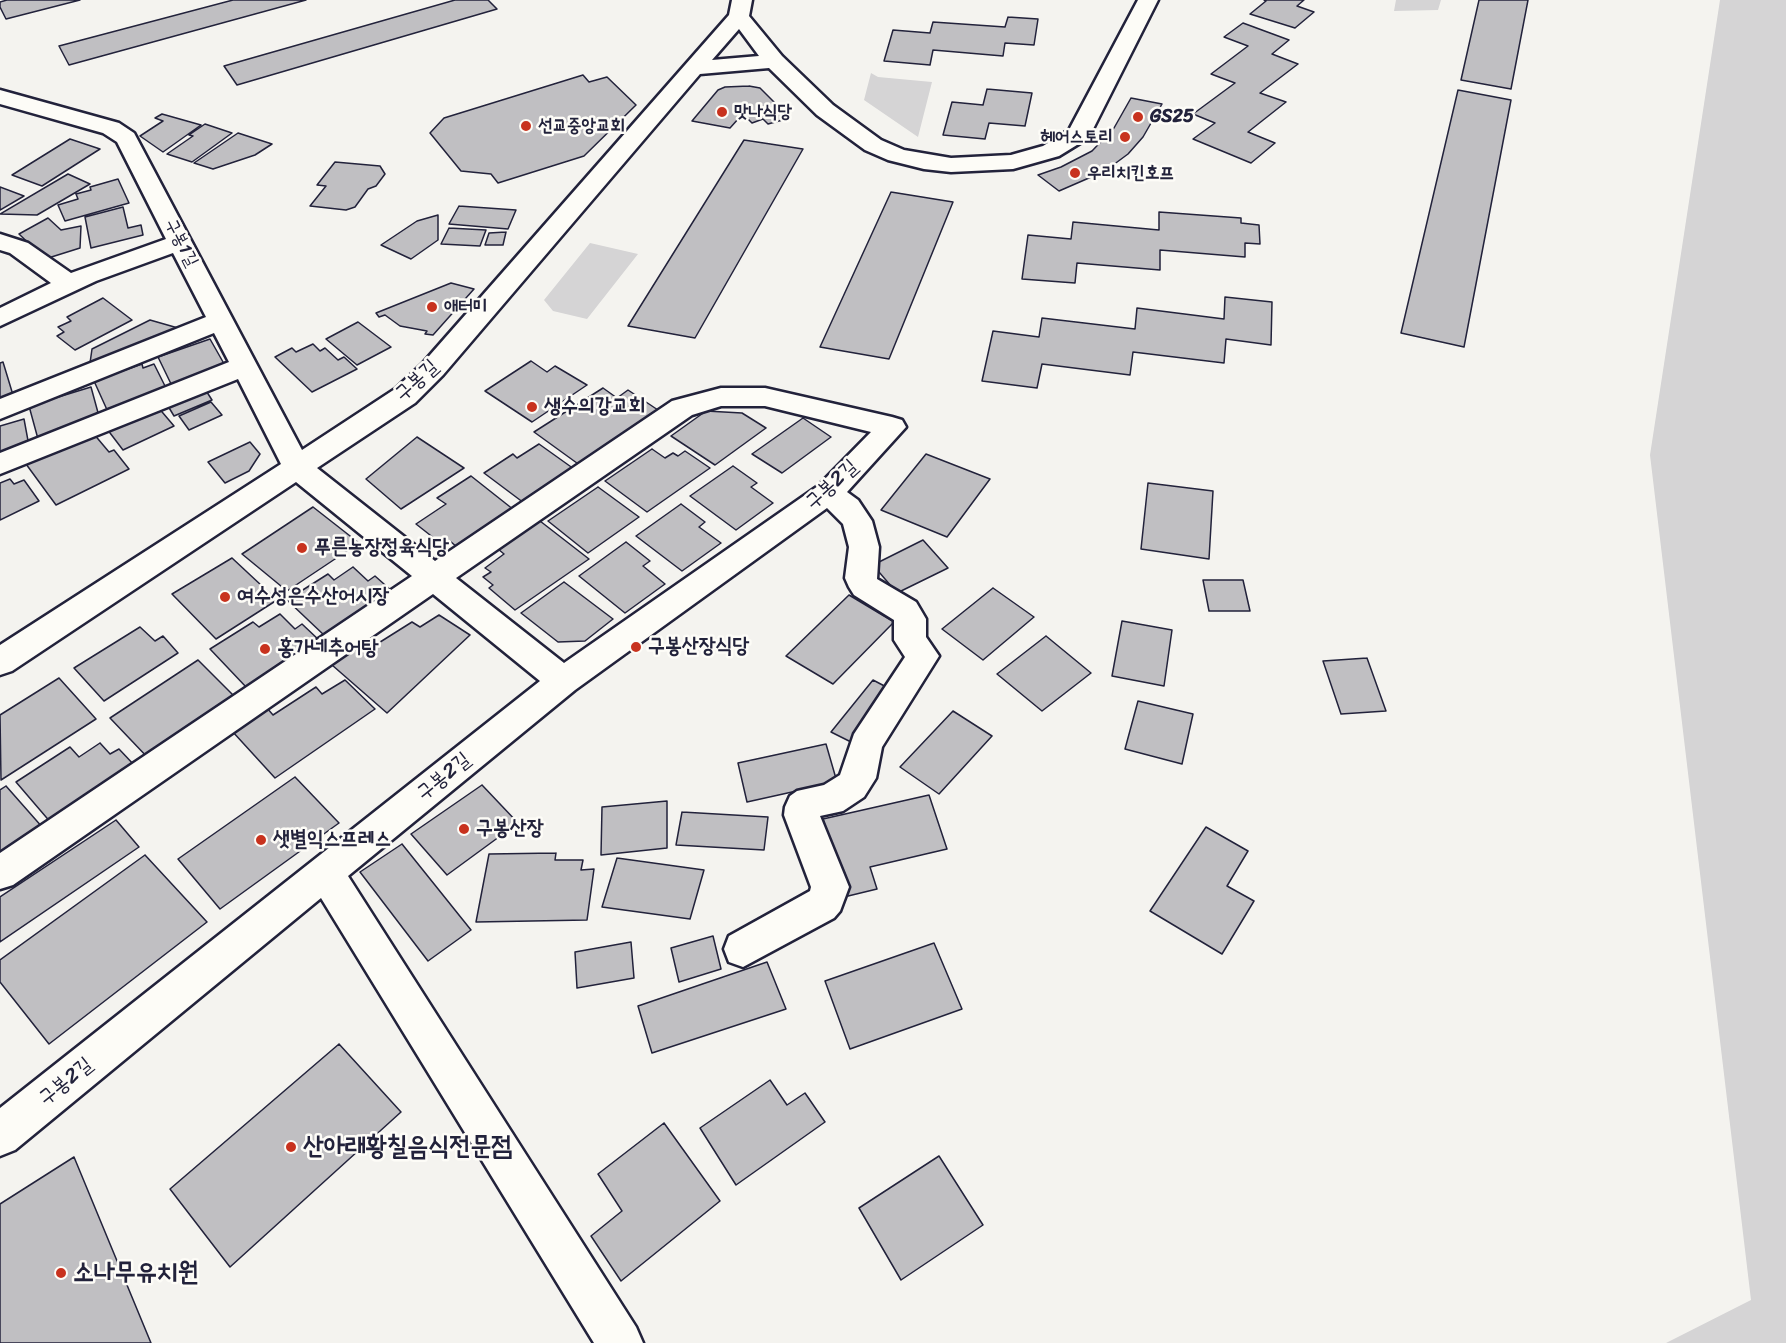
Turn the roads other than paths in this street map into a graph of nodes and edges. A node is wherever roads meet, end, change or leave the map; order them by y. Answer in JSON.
{"nodes":[{"id":1,"x":1148,"y":0,"type":"edge"},
{"id":2,"x":740,"y":8,"type":"edge"},
{"id":3,"x":774,"y":62,"type":"junction"},
{"id":4,"x":694,"y":68,"type":"junction"},
{"id":5,"x":0,"y":97,"type":"edge"},
{"id":6,"x":0,"y":242,"type":"edge"},
{"id":7,"x":180,"y":242,"type":"junction"},
{"id":8,"x":69,"y":284,"type":"junction"},
{"id":9,"x":0,"y":318,"type":"edge"},
{"id":10,"x":221,"y":320,"type":"junction"},
{"id":11,"x":245,"y":366,"type":"junction"},
{"id":12,"x":0,"y":410,"type":"edge"},
{"id":13,"x":0,"y":464,"type":"edge"},
{"id":14,"x":297,"y":467,"type":"junction"},
{"id":15,"x":828,"y":493,"type":"junction"},
{"id":16,"x":435,"y":578,"type":"junction"},
{"id":17,"x":0,"y":662,"type":"edge"},
{"id":18,"x":563,"y":681,"type":"junction"},
{"id":19,"x":0,"y":873,"type":"edge"},
{"id":20,"x":326,"y":873,"type":"junction"},
{"id":21,"x":743,"y":949,"type":"dead end"},
{"id":22,"x":0,"y":1135,"type":"edge"},
{"id":23,"x":620,"y":1343,"type":"edge"}],
"edges":[{"from":1,"to":3,"type":"street"},
{"from":2,"to":3,"type":"street"},
{"from":2,"to":4,"type":"street","name":"구봉길"},
{"from":3,"to":4,"type":"street"},
{"from":4,"to":14,"type":"street","name":"구봉길"},
{"from":5,"to":7,"type":"street","name":"구봉1길"},
{"from":6,"to":8,"type":"street"},
{"from":7,"to":8,"type":"street"},
{"from":7,"to":10,"type":"street","name":"구봉1길"},
{"from":8,"to":9,"type":"street"},
{"from":10,"to":11,"type":"street","name":"구봉1길"},
{"from":10,"to":12,"type":"street"},
{"from":11,"to":13,"type":"street"},
{"from":11,"to":14,"type":"street","name":"구봉1길"},
{"from":14,"to":16,"type":"street"},
{"from":14,"to":17,"type":"street","name":"구봉길"},
{"from":15,"to":16,"type":"street","name":"구봉2길"},
{"from":15,"to":18,"type":"street","name":"구봉2길"},
{"from":15,"to":21,"type":"street"},
{"from":16,"to":18,"type":"street"},
{"from":16,"to":19,"type":"street"},
{"from":18,"to":20,"type":"street","name":"구봉2길"},
{"from":20,"to":22,"type":"street","name":"구봉2길"},
{"from":20,"to":23,"type":"street"}]}
